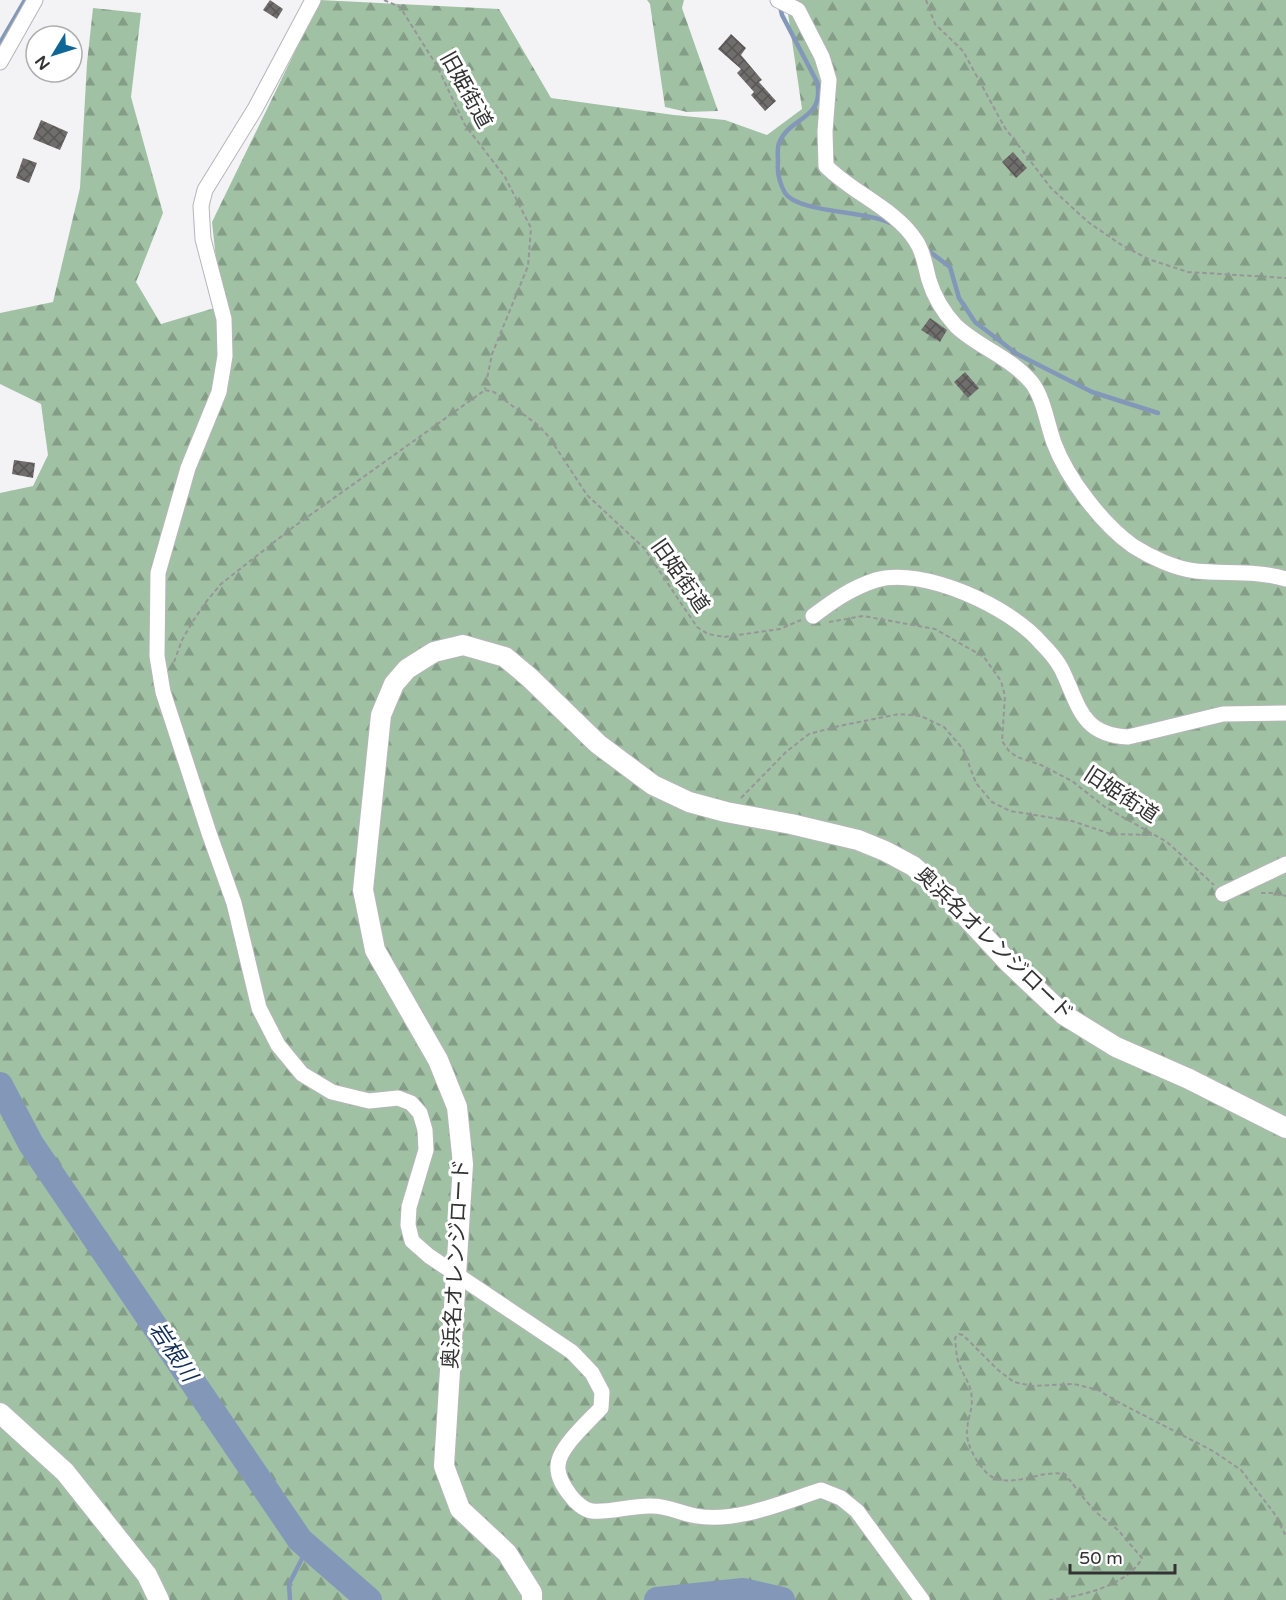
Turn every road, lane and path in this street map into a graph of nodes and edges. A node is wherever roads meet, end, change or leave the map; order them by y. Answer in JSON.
{"nodes":[{"id":1,"x":35,"y":0,"type":"edge"},
{"id":2,"x":313,"y":0,"type":"edge"},
{"id":3,"x":384,"y":0,"type":"edge"},
{"id":4,"x":778,"y":0,"type":"edge"},
{"id":5,"x":926,"y":0,"type":"edge"},
{"id":6,"x":0,"y":62,"type":"edge"},
{"id":7,"x":1286,"y":278,"type":"edge"},
{"id":8,"x":485,"y":390,"type":"junction"},
{"id":9,"x":1286,"y":579,"type":"edge"},
{"id":10,"x":813,"y":616,"type":"junction"},
{"id":11,"x":163,"y":692,"type":"junction"},
{"id":12,"x":1286,"y":713,"type":"edge"},
{"id":13,"x":726,"y":812,"type":"junction"},
{"id":14,"x":1155,"y":835,"type":"junction"},
{"id":15,"x":1286,"y":864,"type":"edge"},
{"id":16,"x":1223,"y":894,"type":"joint"},
{"id":17,"x":1286,"y":1128,"type":"edge"},
{"id":18,"x":456,"y":1272,"type":"junction"},
{"id":19,"x":0,"y":1413,"type":"edge"},
{"id":20,"x":1286,"y":1536,"type":"edge"},
{"id":21,"x":159,"y":1600,"type":"edge"},
{"id":22,"x":531,"y":1600,"type":"edge"},
{"id":23,"x":922,"y":1600,"type":"edge"},
{"id":24,"x":1049,"y":1600,"type":"edge"}],
"edges":[{"from":1,"to":6,"type":"street"},
{"from":2,"to":11,"type":"street"},
{"from":3,"to":8,"type":"path","name":"旧姫街道"},
{"from":4,"to":9,"type":"street"},
{"from":5,"to":7,"type":"path"},
{"from":8,"to":10,"type":"path","name":"旧姫街道"},
{"from":8,"to":11,"type":"path"},
{"from":10,"to":12,"type":"street"},
{"from":10,"to":14,"type":"path","name":"旧姫街道"},
{"from":11,"to":18,"type":"street"},
{"from":13,"to":14,"type":"path"},
{"from":13,"to":17,"type":"street","name":"奥浜名オレンジロード"},
{"from":13,"to":18,"type":"street","name":"奥浜名オレンジロード"},
{"from":14,"to":16,"type":"path","name":"旧姫街道"},
{"from":15,"to":16,"type":"street"},
{"from":18,"to":22,"type":"street","name":"奥浜名オレンジロード"},
{"from":18,"to":23,"type":"street"},
{"from":19,"to":21,"type":"street"},
{"from":20,"to":24,"type":"path"}]}
